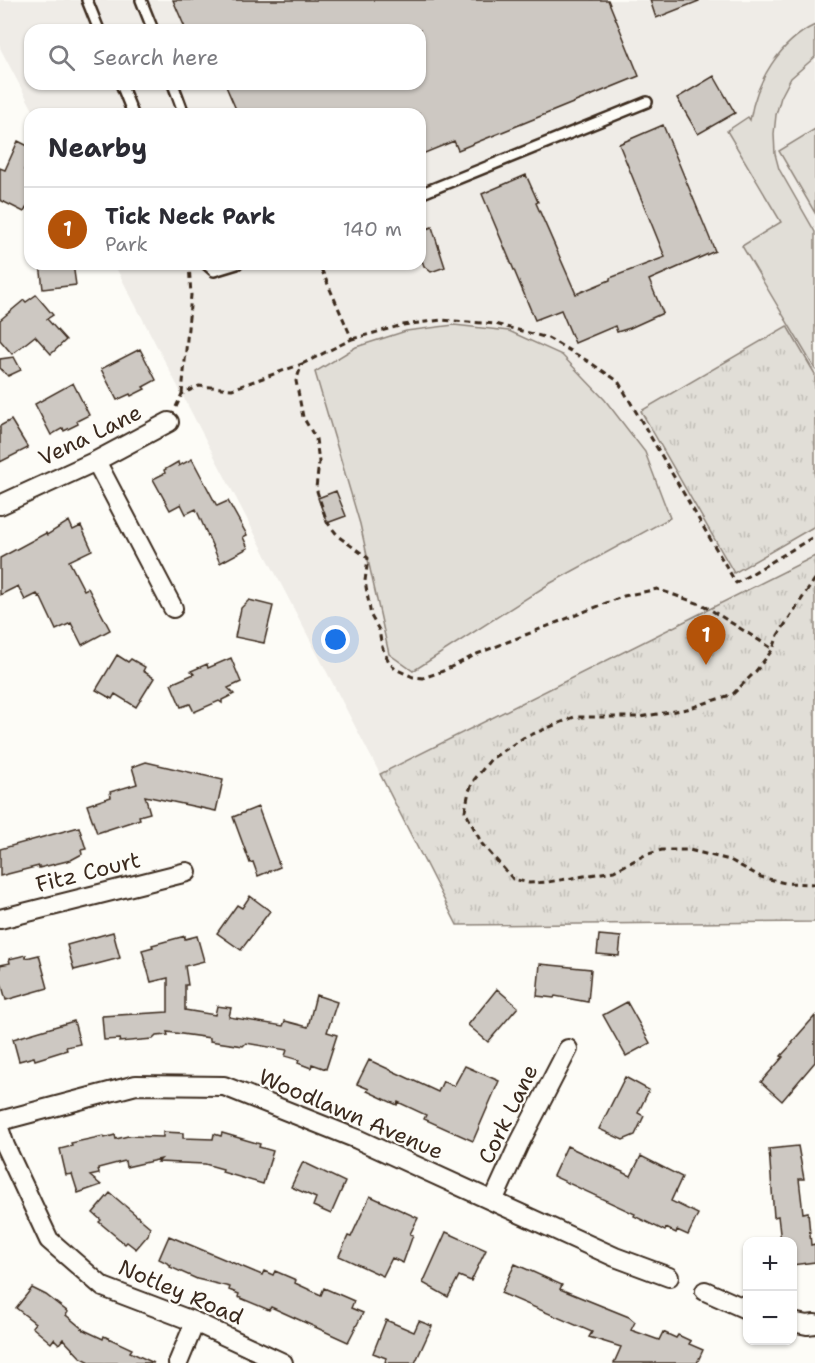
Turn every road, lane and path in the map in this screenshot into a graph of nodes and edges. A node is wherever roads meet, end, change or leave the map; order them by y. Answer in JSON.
{"nodes":[{"id":1,"x":87,"y":0,"type":"edge"},
{"id":2,"x":141,"y":0,"type":"edge"},
{"id":3,"x":97,"y":24,"type":"edge"},
{"id":4,"x":151,"y":24,"type":"edge"},
{"id":5,"x":123,"y":90,"type":"edge"},
{"id":6,"x":175,"y":90,"type":"edge"},
{"id":7,"x":647,"y":102,"type":"dead end"},
{"id":8,"x":131,"y":108,"type":"edge"},
{"id":9,"x":182,"y":108,"type":"edge"},
{"id":10,"x":426,"y":192,"type":"edge"},
{"id":11,"x":189,"y":270,"type":"edge"},
{"id":12,"x":322,"y":270,"type":"edge"},
{"id":13,"x":352,"y":339,"type":"junction"},
{"id":14,"x":302,"y":364,"type":"junction"},
{"id":15,"x":182,"y":394,"type":"junction"},
{"id":16,"x":169,"y":422,"type":"joint"},
{"id":17,"x":96,"y":460,"type":"junction"},
{"id":18,"x":0,"y":505,"type":"edge"},
{"id":19,"x":815,"y":536,"type":"edge"},
{"id":20,"x":815,"y":579,"type":"edge"},
{"id":21,"x":173,"y":608,"type":"dead end"},
{"id":22,"x":773,"y":649,"type":"junction"},
{"id":23,"x":187,"y":872,"type":"dead end"},
{"id":24,"x":815,"y":884,"type":"edge"},
{"id":25,"x":0,"y":919,"type":"edge"},
{"id":26,"x":567,"y":1049,"type":"dead end"},
{"id":27,"x":0,"y":1120,"type":"edge"},
{"id":28,"x":0,"y":1131,"type":"edge"},
{"id":29,"x":493,"y":1201,"type":"junction"},
{"id":30,"x":669,"y":1277,"type":"dead end"},
{"id":31,"x":705,"y":1291,"type":"dead end"},
{"id":32,"x":743,"y":1308,"type":"edge"},
{"id":33,"x":195,"y":1322,"type":"junction"},
{"id":34,"x":797,"y":1323,"type":"edge"},
{"id":35,"x":815,"y":1324,"type":"edge"},
{"id":36,"x":178,"y":1363,"type":"edge"},
{"id":37,"x":283,"y":1363,"type":"edge"}],
"edges":[{"from":1,"to":3,"type":"lane"},
{"from":2,"to":4,"type":"lane"},
{"from":5,"to":8,"type":"lane"},
{"from":6,"to":9,"type":"lane"},
{"from":7,"to":10,"type":"lane"},
{"from":11,"to":15,"type":"path"},
{"from":12,"to":13,"type":"path"},
{"from":13,"to":14,"type":"path"},
{"from":13,"to":19,"type":"path"},
{"from":14,"to":15,"type":"path"},
{"from":14,"to":22,"type":"path"},
{"from":15,"to":16,"type":"path"},
{"from":16,"to":17,"type":"street","name":"Vena Lane"},
{"from":17,"to":18,"type":"street","name":"Vena Lane"},
{"from":17,"to":21,"type":"street"},
{"from":20,"to":22,"type":"path"},
{"from":22,"to":24,"type":"path"},
{"from":23,"to":25,"type":"street","name":"Fitz Court"},
{"from":26,"to":29,"type":"street","name":"Cork Lane"},
{"from":27,"to":29,"type":"street","name":"Woodlawn Avenue"},
{"from":28,"to":33,"type":"street","name":"Notley Road"},
{"from":29,"to":30,"type":"street","name":"Woodlawn Avenue"},
{"from":31,"to":32,"type":"street"},
{"from":33,"to":36,"type":"street"},
{"from":33,"to":37,"type":"street","name":"Notley Road"},
{"from":34,"to":35,"type":"street"}]}
